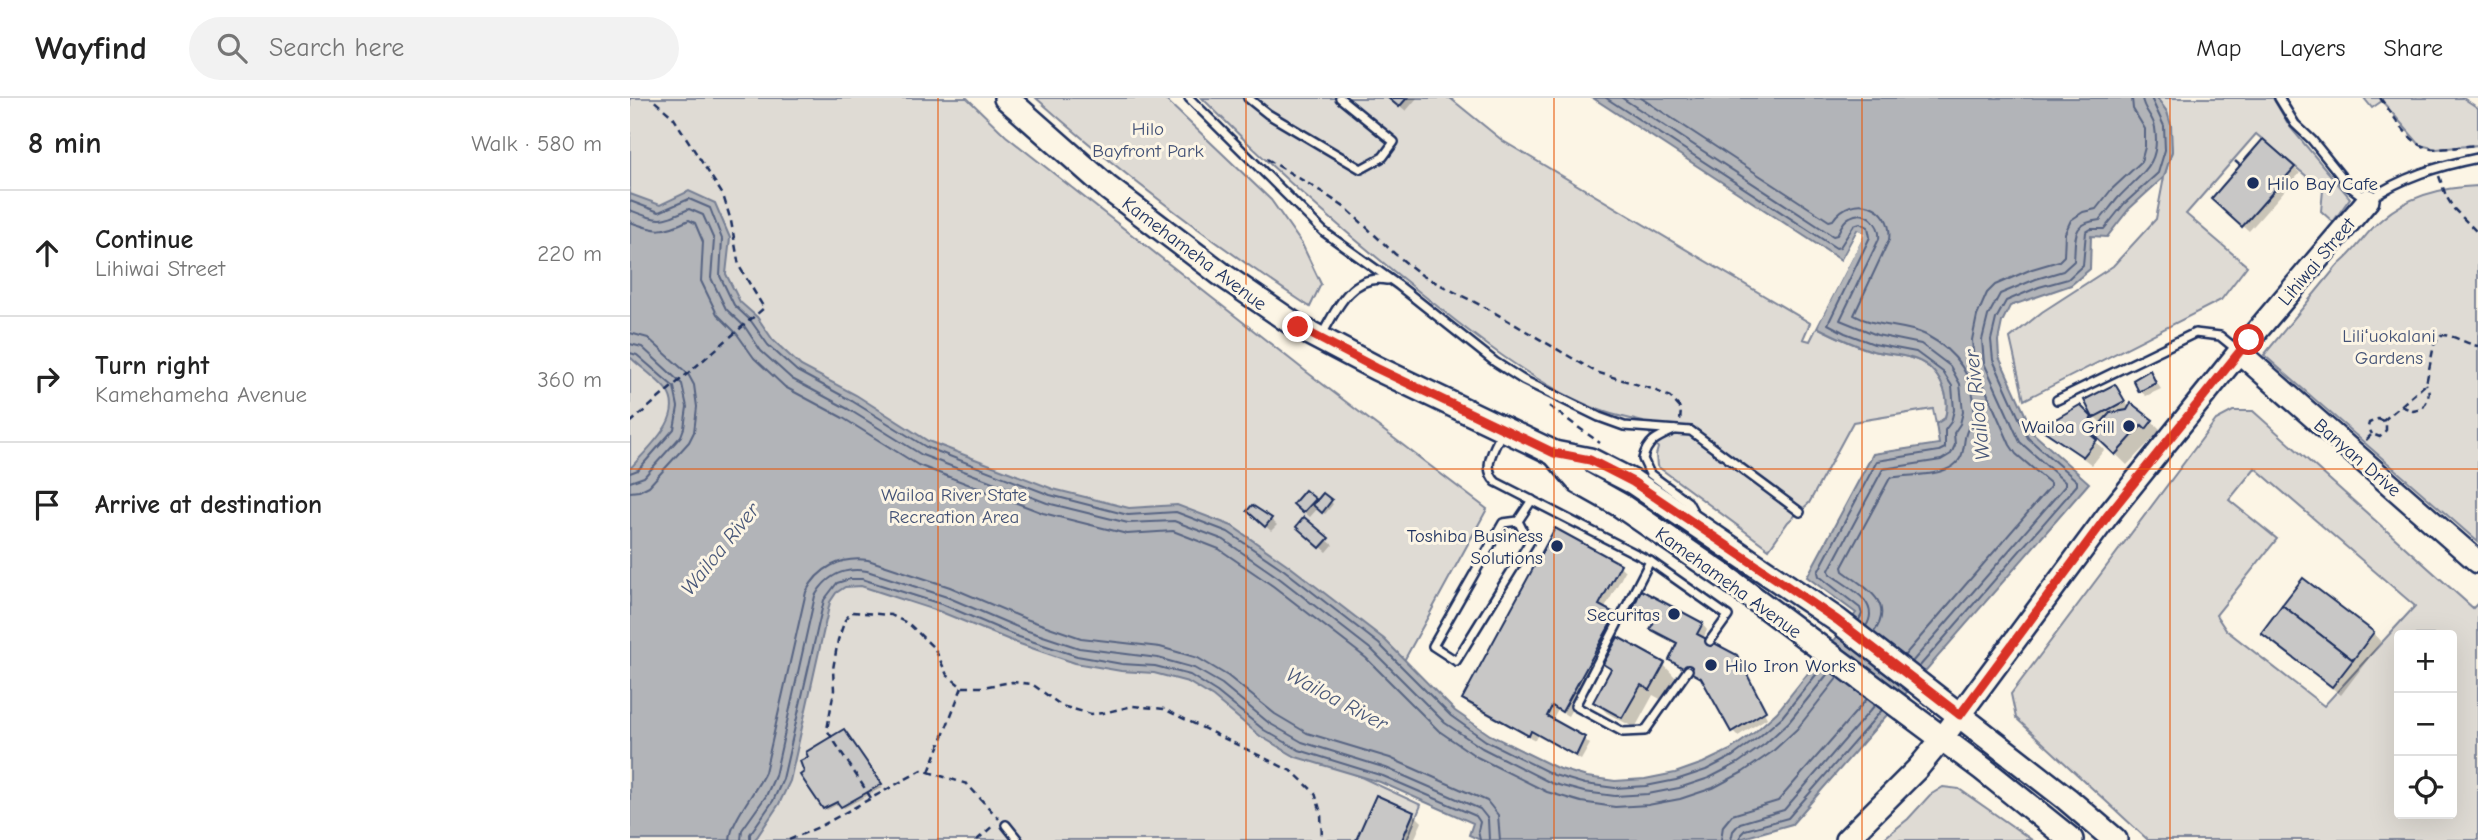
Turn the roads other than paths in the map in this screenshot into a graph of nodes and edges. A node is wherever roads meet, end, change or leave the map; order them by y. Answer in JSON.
{"nodes":[{"id":1,"x":1189,"y":98,"type":"edge"},
{"id":2,"x":1340,"y":98,"type":"edge"},
{"id":3,"x":2278,"y":98,"type":"edge"},
{"id":4,"x":1252,"y":99,"type":"edge"},
{"id":5,"x":1012,"y":100,"type":"edge"},
{"id":6,"x":2478,"y":158,"type":"edge"},
{"id":7,"x":2368,"y":200,"type":"junction"},
{"id":8,"x":1398,"y":285,"type":"junction"},
{"id":9,"x":1320,"y":339,"type":"junction"},
{"id":10,"x":2239,"y":352,"type":"junction"},
{"id":11,"x":2057,"y":400,"type":"dead end"},
{"id":12,"x":1503,"y":428,"type":"junction"},
{"id":13,"x":1679,"y":429,"type":"junction"},
{"id":14,"x":1554,"y":453,"type":"junction"},
{"id":15,"x":1532,"y":500,"type":"junction"},
{"id":16,"x":1800,"y":512,"type":"dead end"},
{"id":17,"x":1518,"y":521,"type":"junction"},
{"id":18,"x":1702,"y":528,"type":"junction"},
{"id":19,"x":1650,"y":561,"type":"junction"},
{"id":20,"x":2478,"y":562,"type":"edge"},
{"id":21,"x":1710,"y":641,"type":"dead end"},
{"id":22,"x":1688,"y":670,"type":"dead end"},
{"id":23,"x":1960,"y":715,"type":"junction"},
{"id":24,"x":1941,"y":740,"type":"junction"},
{"id":25,"x":1006,"y":825,"type":"dead end"},
{"id":26,"x":1018,"y":840,"type":"edge"},
{"id":27,"x":1846,"y":840,"type":"edge"},
{"id":28,"x":2071,"y":840,"type":"edge"},
{"id":29,"x":2115,"y":840,"type":"edge"}],
"edges":[{"from":1,"to":8,"type":"lane"},
{"from":2,"to":4,"type":"lane"},
{"from":3,"to":7,"type":"lane"},
{"from":5,"to":9,"type":"main road","name":"Kamehameha Avenue"},
{"from":6,"to":7,"type":"lane","name":"Lihiwai Street"},
{"from":7,"to":10,"type":"street","name":"Lihiwai Street"},
{"from":8,"to":9,"type":"lane"},
{"from":8,"to":13,"type":"lane"},
{"from":9,"to":12,"type":"main road","name":"Kamehameha Avenue"},
{"from":10,"to":11,"type":"lane"},
{"from":10,"to":20,"type":"street","name":"Banyan Drive"},
{"from":10,"to":23,"type":"street","name":"Lihiwai Street"},
{"from":12,"to":14,"type":"main road","name":"Kamehameha Avenue"},
{"from":12,"to":15,"type":"lane"},
{"from":13,"to":16,"type":"lane"},
{"from":13,"to":18,"type":"lane"},
{"from":14,"to":18,"type":"main road","name":"Kamehameha Avenue"},
{"from":14,"to":24,"type":"main road","name":"Kamehameha Avenue"},
{"from":15,"to":17,"type":"lane"},
{"from":15,"to":19,"type":"lane"},
{"from":17,"to":17,"type":"lane"},
{"from":18,"to":23,"type":"main road","name":"Kamehameha Avenue"},
{"from":19,"to":21,"type":"lane"},
{"from":19,"to":22,"type":"lane"},
{"from":23,"to":24,"type":"street","name":"Lihiwai Street"},
{"from":23,"to":29,"type":"main road","name":"Kamehameha Avenue"},
{"from":24,"to":27,"type":"street","name":"Lihiwai Street"},
{"from":24,"to":28,"type":"main road","name":"Kamehameha Avenue"},
{"from":25,"to":26,"type":"lane"}]}
